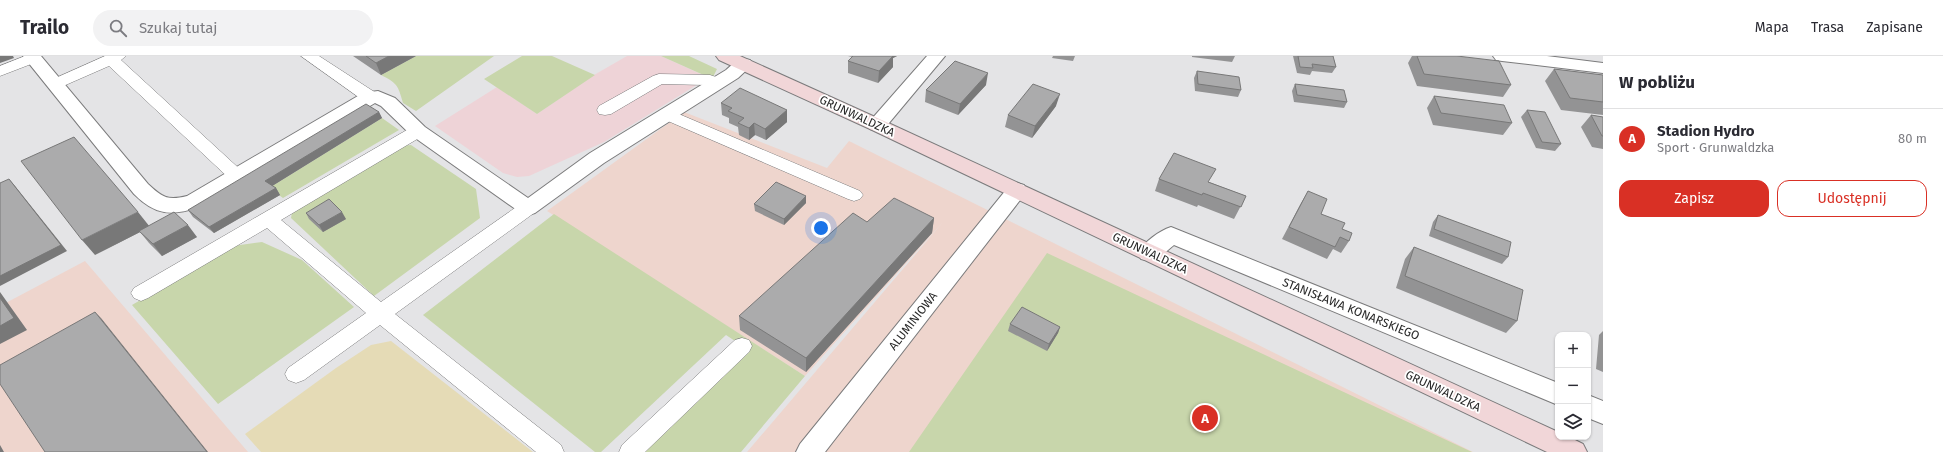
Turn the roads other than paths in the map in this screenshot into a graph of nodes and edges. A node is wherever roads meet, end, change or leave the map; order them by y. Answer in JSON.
{"nodes":[{"id":1,"x":309,"y":56,"type":"edge"},
{"id":2,"x":725,"y":56,"type":"edge"},
{"id":3,"x":936,"y":56,"type":"edge"},
{"id":4,"x":1502,"y":56,"type":"edge"},
{"id":5,"x":33,"y":57,"type":"edge"},
{"id":6,"x":115,"y":58,"type":"edge"},
{"id":7,"x":744,"y":64,"type":"junction"},
{"id":8,"x":1603,"y":68,"type":"edge"},
{"id":9,"x":0,"y":71,"type":"edge"},
{"id":10,"x":55,"y":84,"type":"junction"},
{"id":11,"x":716,"y":84,"type":"junction"},
{"id":12,"x":370,"y":97,"type":"junction"},
{"id":13,"x":605,"y":110,"type":"dead end"},
{"id":14,"x":667,"y":114,"type":"junction"},
{"id":15,"x":878,"y":125,"type":"junction"},
{"id":16,"x":418,"y":131,"type":"junction"},
{"id":17,"x":238,"y":177,"type":"junction"},
{"id":18,"x":1017,"y":190,"type":"junction"},
{"id":19,"x":854,"y":195,"type":"dead end"},
{"id":20,"x":528,"y":208,"type":"junction"},
{"id":21,"x":268,"y":219,"type":"junction"},
{"id":22,"x":1149,"y":252,"type":"junction"},
{"id":23,"x":141,"y":293,"type":"dead end"},
{"id":24,"x":380,"y":313,"type":"junction"},
{"id":25,"x":742,"y":346,"type":"dead end"},
{"id":26,"x":296,"y":374,"type":"dead end"},
{"id":27,"x":1555,"y":393,"type":"edge"},
{"id":28,"x":1591,"y":407,"type":"edge"},
{"id":29,"x":1603,"y":412,"type":"edge"},
{"id":30,"x":553,"y":452,"type":"edge"},
{"id":31,"x":631,"y":452,"type":"edge"},
{"id":32,"x":809,"y":452,"type":"edge"},
{"id":33,"x":1574,"y":452,"type":"edge"}],
"edges":[{"from":1,"to":12,"type":"lane"},
{"from":2,"to":7,"type":"main road","name":"GRUNWALDZKA"},
{"from":3,"to":15,"type":"street"},
{"from":4,"to":8,"type":"street"},
{"from":5,"to":9,"type":"lane"},
{"from":5,"to":10,"type":"street"},
{"from":6,"to":10,"type":"lane"},
{"from":6,"to":17,"type":"lane"},
{"from":7,"to":11,"type":"street"},
{"from":7,"to":15,"type":"main road","name":"GRUNWALDZKA"},
{"from":10,"to":17,"type":"street"},
{"from":11,"to":13,"type":"lane"},
{"from":11,"to":14,"type":"street"},
{"from":12,"to":16,"type":"street"},
{"from":12,"to":17,"type":"street"},
{"from":14,"to":19,"type":"lane"},
{"from":14,"to":20,"type":"street"},
{"from":15,"to":18,"type":"main road","name":"GRUNWALDZKA"},
{"from":16,"to":20,"type":"street"},
{"from":16,"to":21,"type":"lane"},
{"from":18,"to":22,"type":"main road","name":"GRUNWALDZKA"},
{"from":18,"to":32,"type":"street","name":"ALUMINIOWA"},
{"from":20,"to":24,"type":"lane"},
{"from":21,"to":23,"type":"lane"},
{"from":21,"to":24,"type":"lane"},
{"from":22,"to":27,"type":"street","name":"STANISŁAWA KONARSKIEGO"},
{"from":22,"to":33,"type":"main road","name":"GRUNWALDZKA"},
{"from":24,"to":26,"type":"lane"},
{"from":24,"to":30,"type":"lane"},
{"from":25,"to":31,"type":"lane"},
{"from":28,"to":29,"type":"street"}]}
